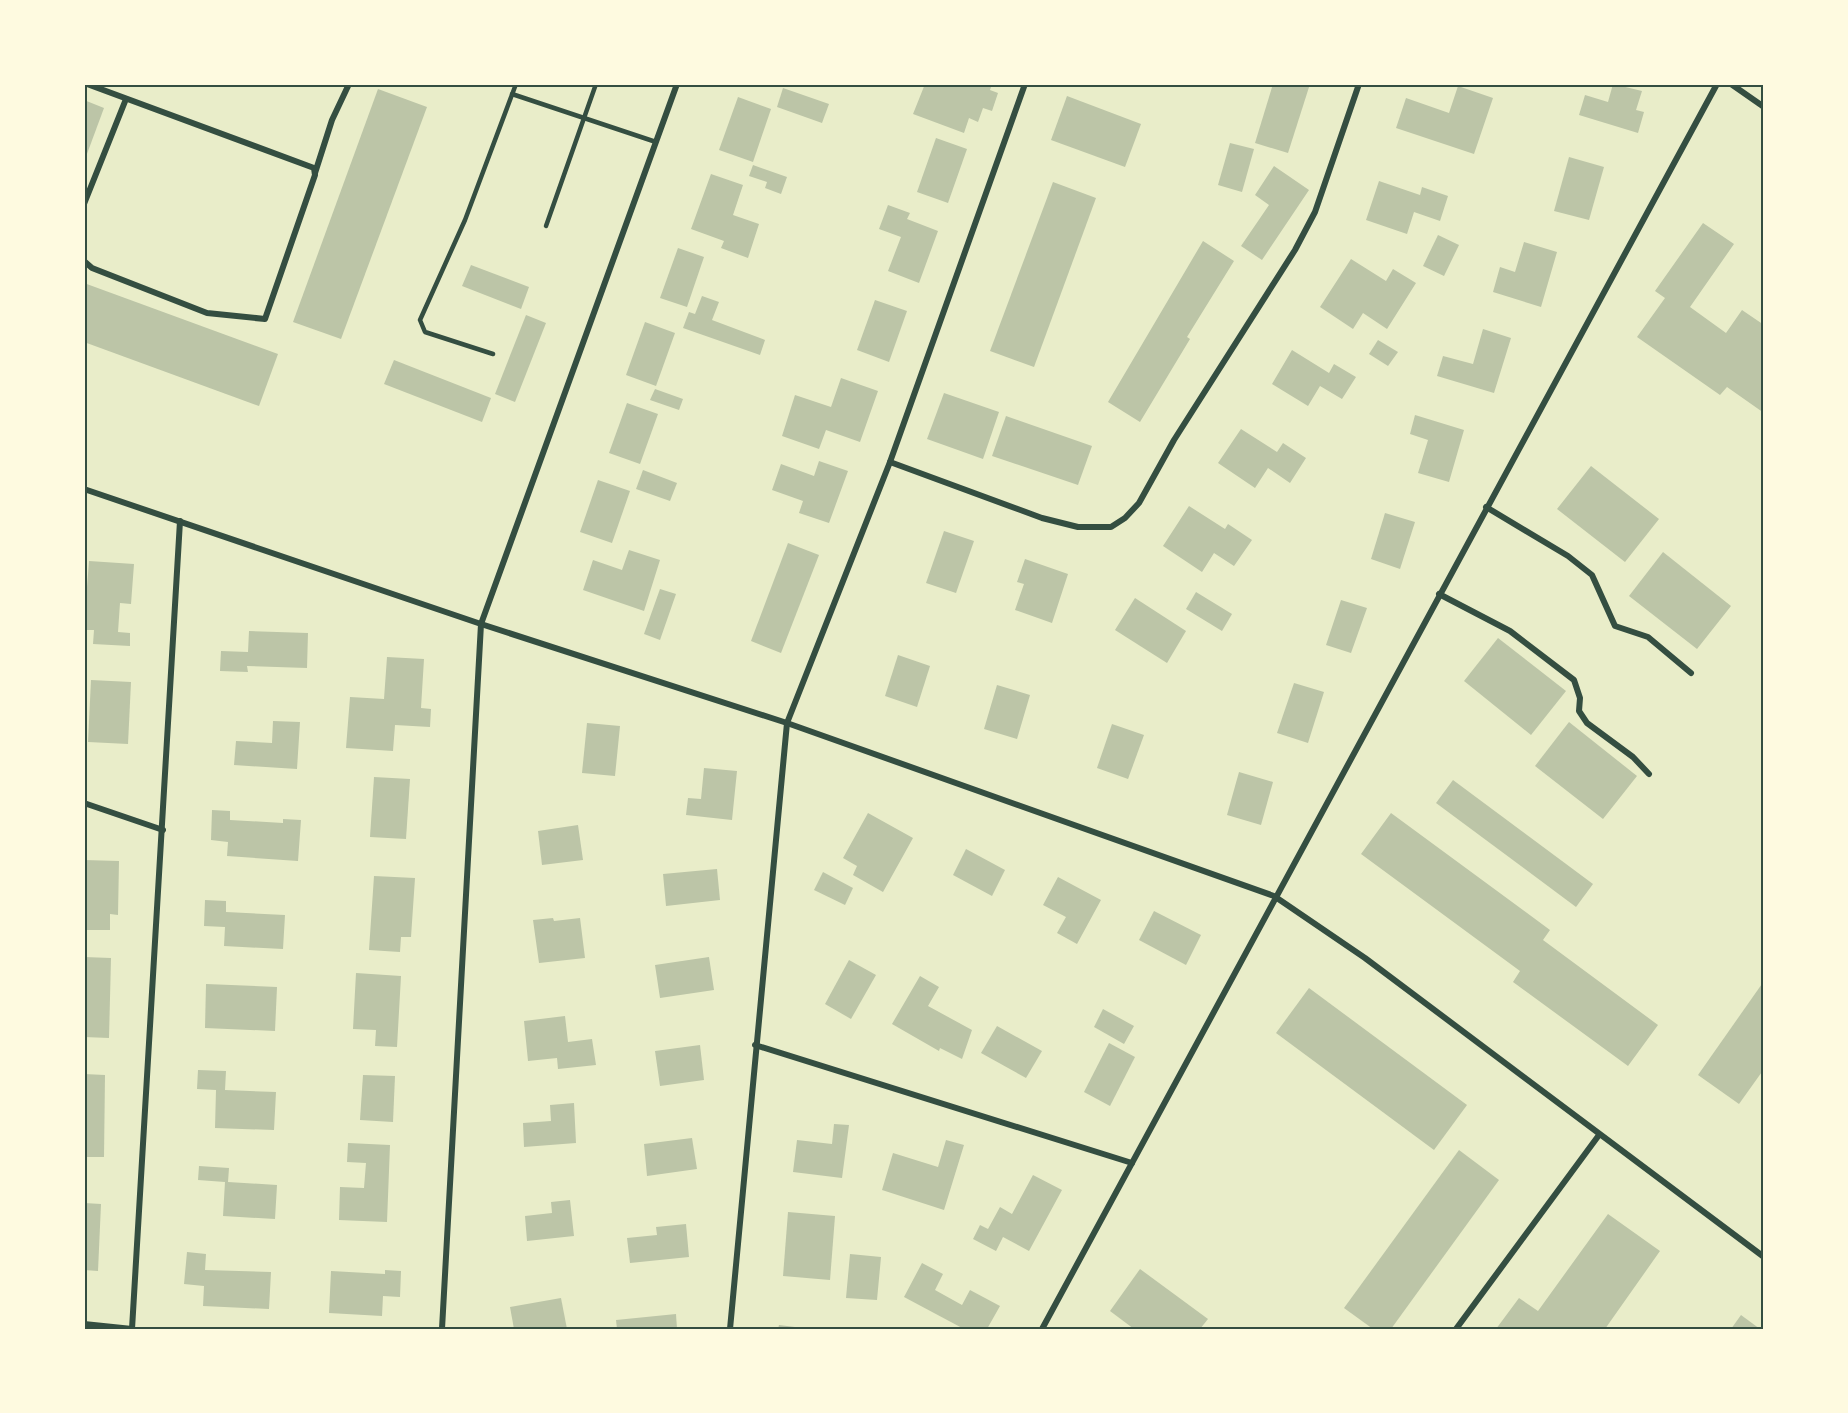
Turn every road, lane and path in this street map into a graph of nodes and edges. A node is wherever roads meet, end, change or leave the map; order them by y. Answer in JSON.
{"nodes":[{"id":1,"x":87,"y":84,"type":"edge"},
{"id":2,"x":349,"y":84,"type":"edge"},
{"id":3,"x":516,"y":84,"type":"edge"},
{"id":4,"x":596,"y":84,"type":"edge"},
{"id":5,"x":677,"y":84,"type":"edge"},
{"id":6,"x":1025,"y":84,"type":"edge"},
{"id":7,"x":1359,"y":84,"type":"edge"},
{"id":8,"x":1717,"y":84,"type":"edge"},
{"id":9,"x":1731,"y":84,"type":"edge"},
{"id":10,"x":512,"y":94,"type":"junction"},
{"id":11,"x":126,"y":99,"type":"junction"},
{"id":12,"x":1764,"y":107,"type":"edge"},
{"id":13,"x":584,"y":117,"type":"junction"},
{"id":14,"x":656,"y":142,"type":"junction"},
{"id":15,"x":315,"y":175,"type":"junction"},
{"id":16,"x":84,"y":204,"type":"edge"},
{"id":17,"x":546,"y":226,"type":"dead end"},
{"id":18,"x":84,"y":261,"type":"edge"},
{"id":19,"x":493,"y":354,"type":"dead end"},
{"id":20,"x":890,"y":462,"type":"junction"},
{"id":21,"x":84,"y":489,"type":"edge"},
{"id":22,"x":1486,"y":507,"type":"junction"},
{"id":23,"x":180,"y":521,"type":"junction"},
{"id":24,"x":1440,"y":594,"type":"junction"},
{"id":25,"x":481,"y":624,"type":"junction"},
{"id":26,"x":1691,"y":673,"type":"dead end"},
{"id":27,"x":787,"y":723,"type":"junction"},
{"id":28,"x":1649,"y":774,"type":"dead end"},
{"id":29,"x":84,"y":803,"type":"edge"},
{"id":30,"x":163,"y":830,"type":"junction"},
{"id":31,"x":1274,"y":896,"type":"junction"},
{"id":32,"x":755,"y":1045,"type":"junction"},
{"id":33,"x":1599,"y":1135,"type":"junction"},
{"id":34,"x":1132,"y":1163,"type":"junction"},
{"id":35,"x":1764,"y":1257,"type":"edge"},
{"id":36,"x":84,"y":1324,"type":"edge"},
{"id":37,"x":132,"y":1329,"type":"edge"},
{"id":38,"x":442,"y":1329,"type":"edge"},
{"id":39,"x":730,"y":1329,"type":"edge"},
{"id":40,"x":1042,"y":1329,"type":"edge"},
{"id":41,"x":1456,"y":1329,"type":"edge"}],
"edges":[{"from":1,"to":11,"type":"street"},
{"from":2,"to":15,"type":"street"},
{"from":3,"to":10,"type":"lane"},
{"from":4,"to":13,"type":"lane"},
{"from":5,"to":14,"type":"street"},
{"from":6,"to":20,"type":"street"},
{"from":7,"to":20,"type":"street"},
{"from":8,"to":22,"type":"street"},
{"from":9,"to":12,"type":"street"},
{"from":10,"to":13,"type":"lane"},
{"from":10,"to":19,"type":"lane"},
{"from":11,"to":15,"type":"street"},
{"from":11,"to":16,"type":"street"},
{"from":13,"to":14,"type":"lane"},
{"from":13,"to":17,"type":"lane"},
{"from":14,"to":25,"type":"street"},
{"from":15,"to":18,"type":"street"},
{"from":20,"to":27,"type":"street"},
{"from":21,"to":23,"type":"street"},
{"from":22,"to":24,"type":"street"},
{"from":22,"to":26,"type":"street"},
{"from":23,"to":25,"type":"street"},
{"from":23,"to":30,"type":"street"},
{"from":24,"to":28,"type":"street"},
{"from":24,"to":31,"type":"street"},
{"from":25,"to":27,"type":"street"},
{"from":25,"to":38,"type":"street"},
{"from":27,"to":31,"type":"street"},
{"from":27,"to":32,"type":"street"},
{"from":29,"to":30,"type":"street"},
{"from":30,"to":37,"type":"street"},
{"from":31,"to":33,"type":"street"},
{"from":31,"to":34,"type":"street"},
{"from":32,"to":34,"type":"street"},
{"from":32,"to":39,"type":"street"},
{"from":33,"to":35,"type":"street"},
{"from":33,"to":41,"type":"street"},
{"from":34,"to":40,"type":"street"},
{"from":36,"to":37,"type":"street"}]}
